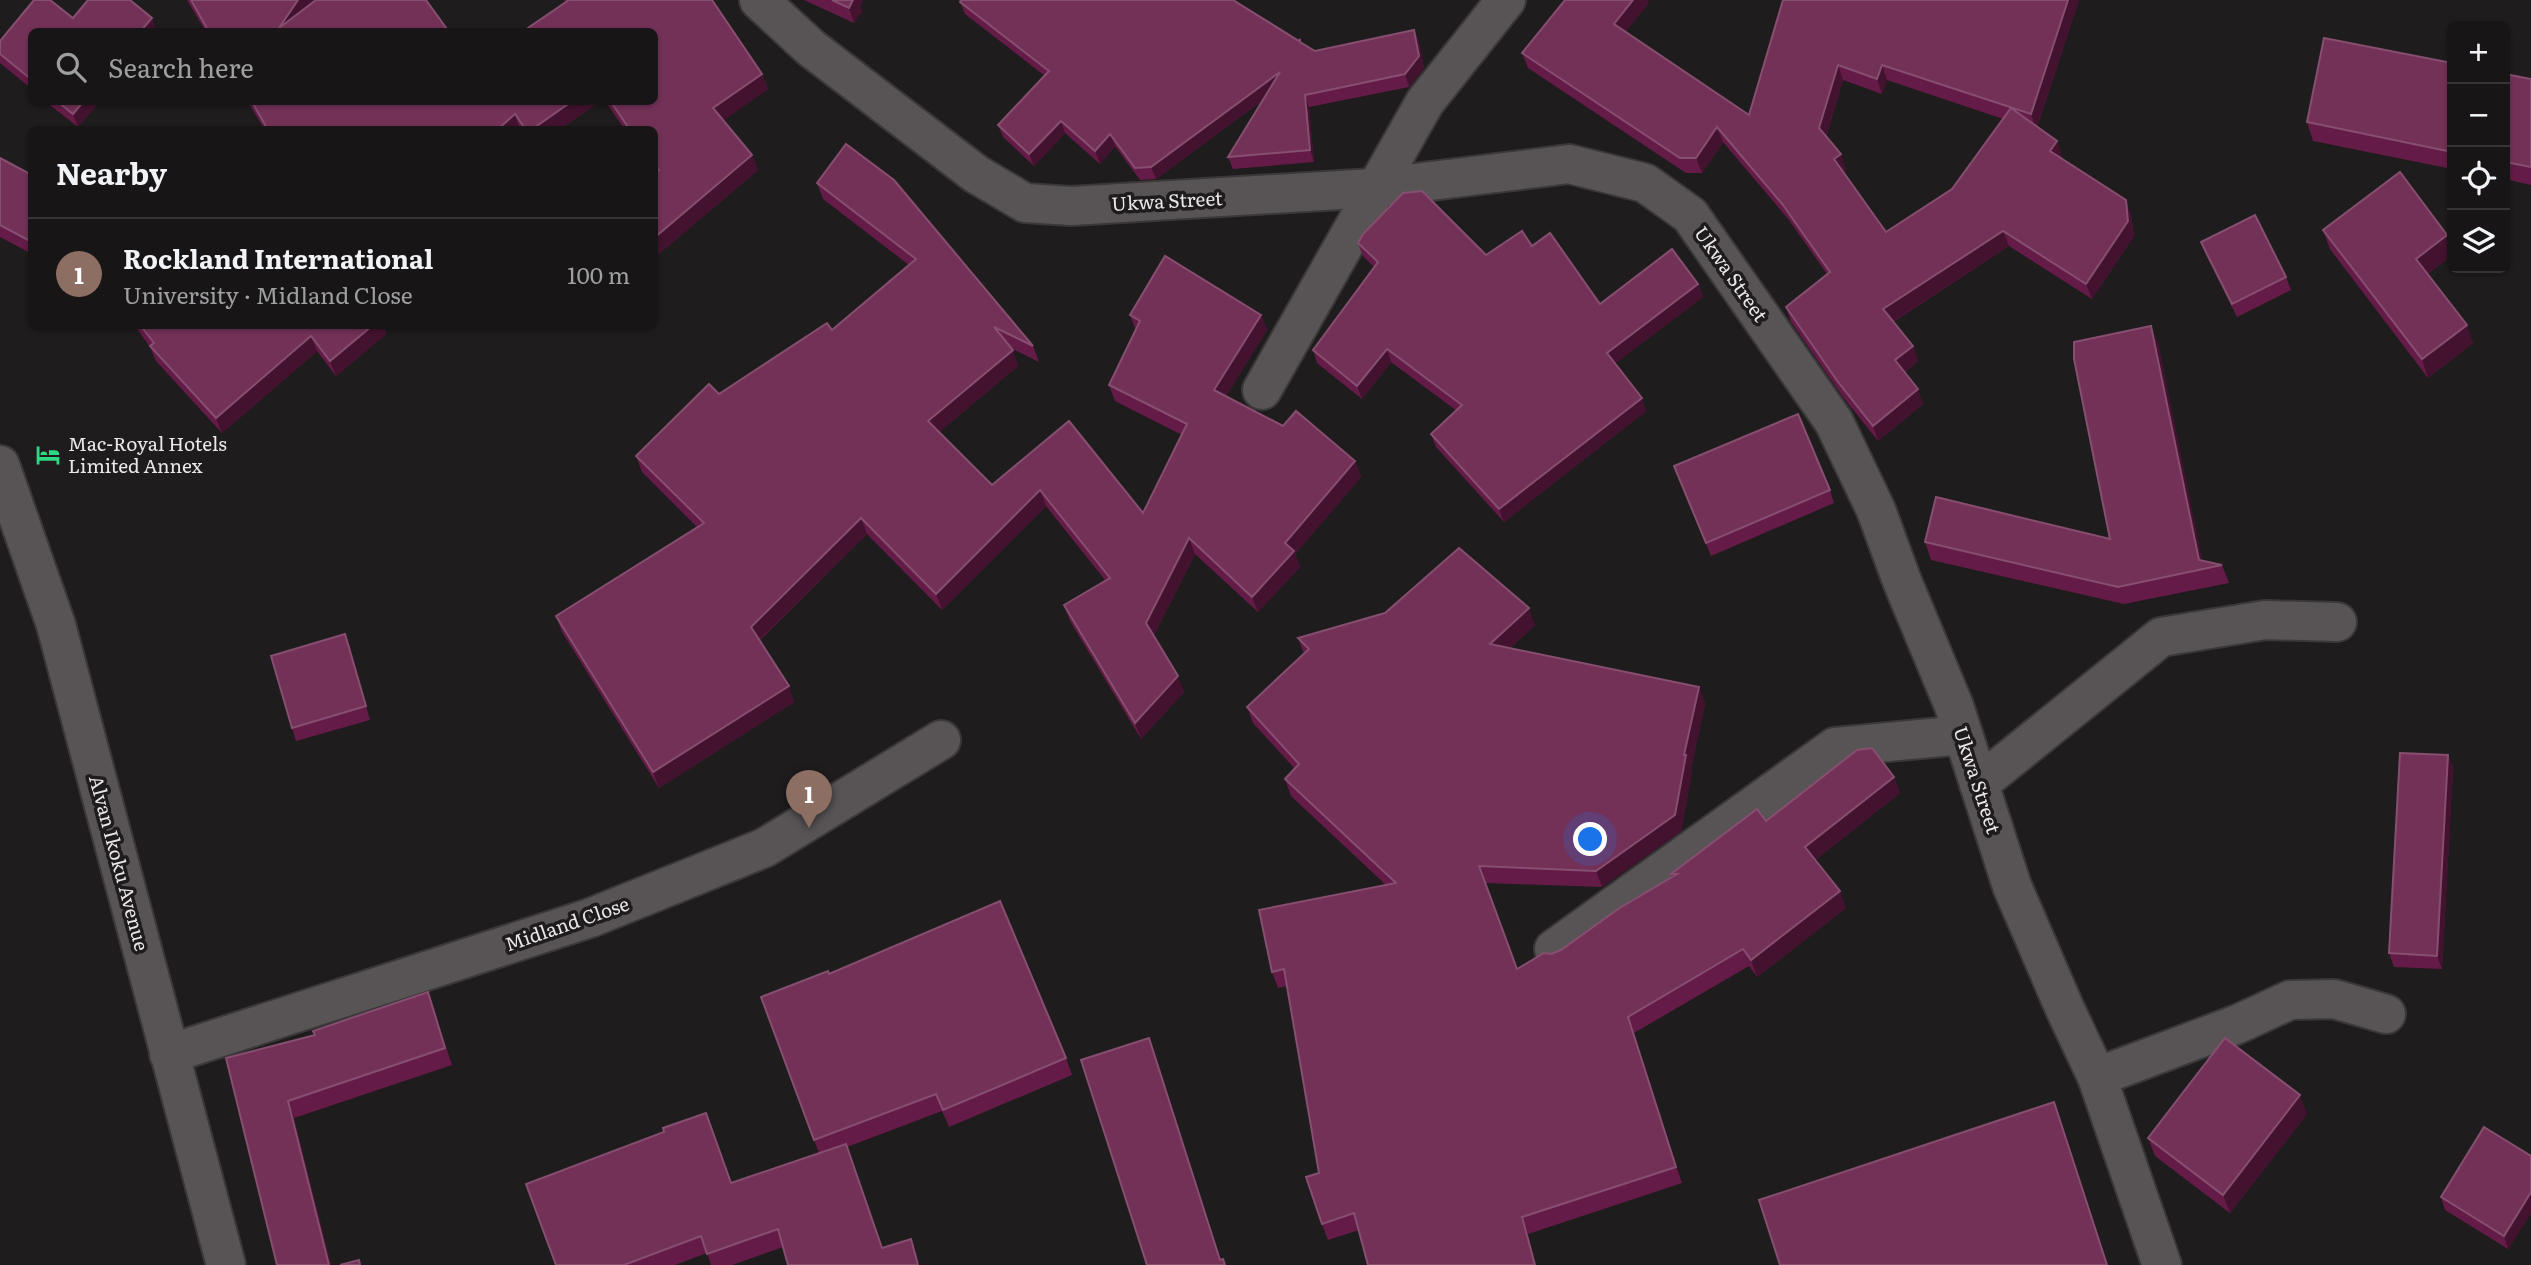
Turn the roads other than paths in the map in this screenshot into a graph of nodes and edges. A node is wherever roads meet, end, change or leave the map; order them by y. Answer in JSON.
{"nodes":[{"id":1,"x":759,"y":0,"type":"edge"},
{"id":2,"x":1506,"y":0,"type":"edge"},
{"id":3,"x":1374,"y":188,"type":"junction"},
{"id":4,"x":1262,"y":390,"type":"dead end"},
{"id":5,"x":0,"y":465,"type":"edge"},
{"id":6,"x":2337,"y":622,"type":"dead end"},
{"id":7,"x":1963,"y":735,"type":"junction"},
{"id":8,"x":941,"y":740,"type":"dead end"},
{"id":9,"x":1979,"y":784,"type":"junction"},
{"id":10,"x":1554,"y":949,"type":"dead end"},
{"id":11,"x":2386,"y":1014,"type":"dead end"},
{"id":12,"x":169,"y":1054,"type":"junction"},
{"id":13,"x":2097,"y":1077,"type":"junction"},
{"id":14,"x":226,"y":1265,"type":"edge"},
{"id":15,"x":2162,"y":1265,"type":"edge"}],
"edges":[{"from":1,"to":3,"type":"street","name":"Ukwa Street"},
{"from":2,"to":3,"type":"street"},
{"from":3,"to":4,"type":"street"},
{"from":3,"to":7,"type":"street","name":"Ukwa Street"},
{"from":5,"to":12,"type":"street","name":"Alvan Ikoku Avenue"},
{"from":6,"to":9,"type":"street"},
{"from":7,"to":9,"type":"street","name":"Ukwa Street"},
{"from":7,"to":10,"type":"street"},
{"from":8,"to":12,"type":"street","name":"Midland Close"},
{"from":9,"to":13,"type":"street","name":"Ukwa Street"},
{"from":11,"to":13,"type":"street"},
{"from":12,"to":14,"type":"street","name":"Alvan Ikoku Avenue"},
{"from":13,"to":15,"type":"street","name":"Ukwa Street"}]}
